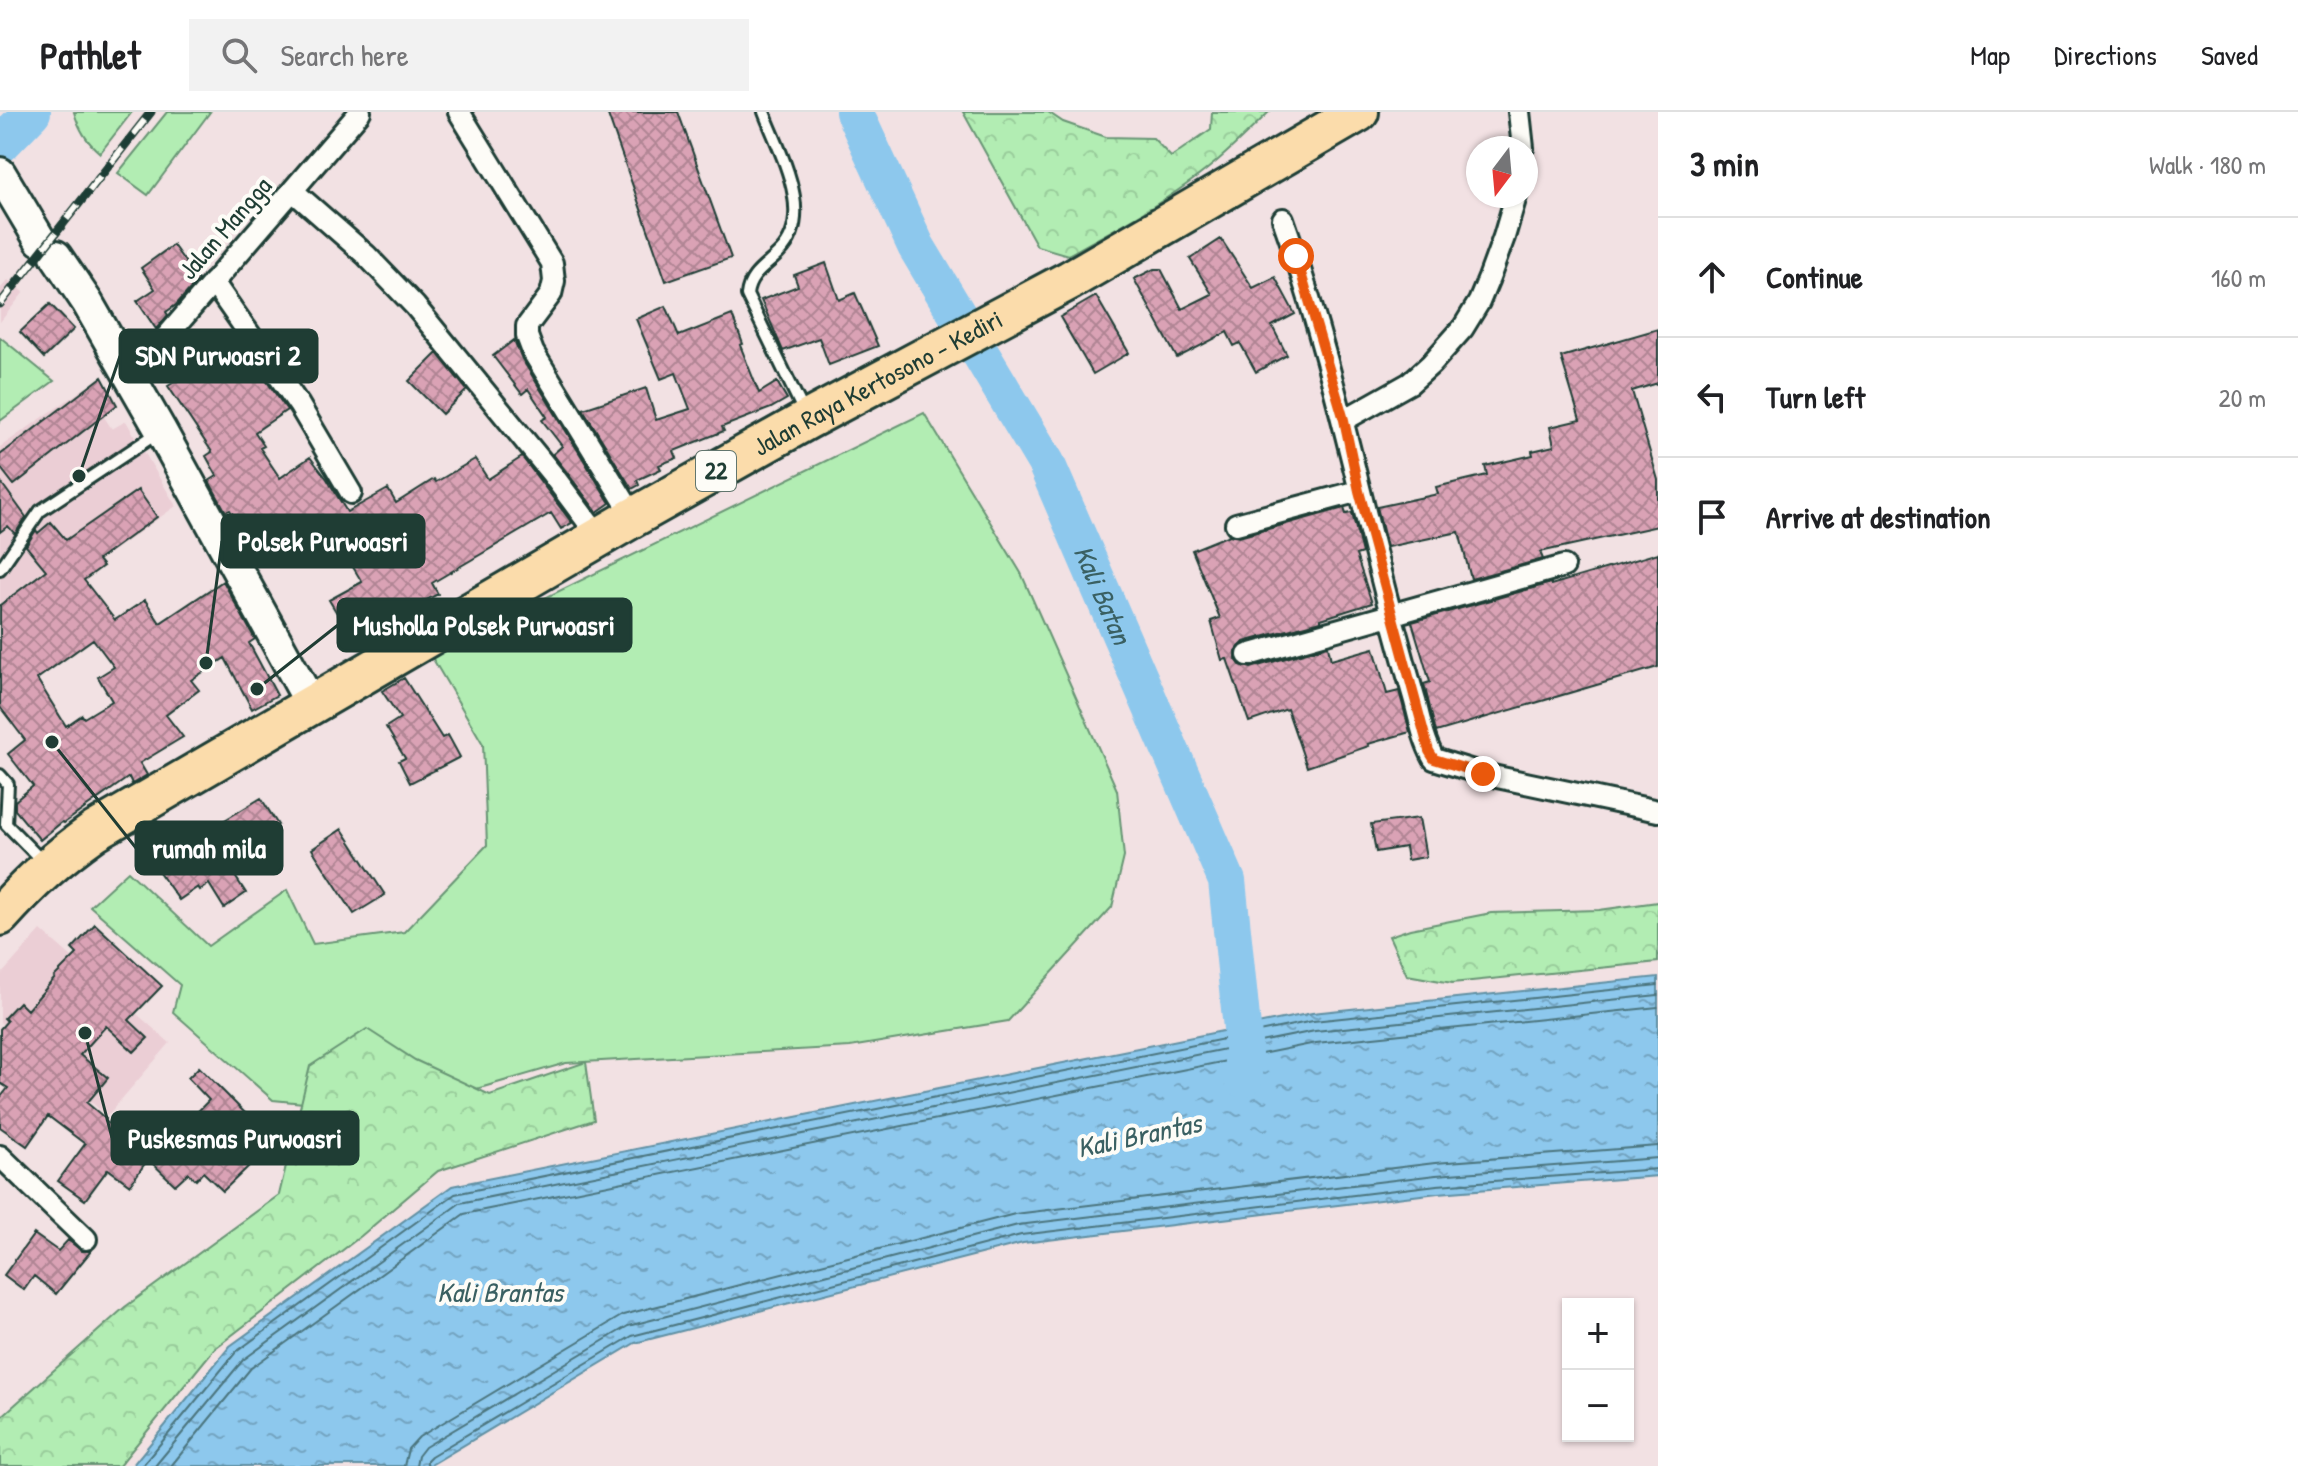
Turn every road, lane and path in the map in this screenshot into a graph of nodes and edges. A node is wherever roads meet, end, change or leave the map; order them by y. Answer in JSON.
{"nodes":[{"id":1,"x":360,"y":112,"type":"edge"},
{"id":2,"x":459,"y":112,"type":"edge"},
{"id":3,"x":764,"y":112,"type":"edge"},
{"id":4,"x":1359,"y":112,"type":"edge"},
{"id":5,"x":1519,"y":112,"type":"edge"},
{"id":6,"x":1522,"y":136,"type":"edge"},
{"id":7,"x":3,"y":178,"type":"edge"},
{"id":8,"x":293,"y":191,"type":"junction"},
{"id":9,"x":1512,"y":208,"type":"edge"},
{"id":10,"x":1283,"y":219,"type":"dead end"},
{"id":11,"x":213,"y":282,"type":"junction"},
{"id":12,"x":130,"y":379,"type":"junction"},
{"id":13,"x":807,"y":420,"type":"junction"},
{"id":14,"x":1344,"y":420,"type":"junction"},
{"id":15,"x":161,"y":431,"type":"junction"},
{"id":16,"x":1359,"y":491,"type":"junction"},
{"id":17,"x":351,"y":493,"type":"dead end"},
{"id":18,"x":634,"y":517,"type":"junction"},
{"id":19,"x":1236,"y":524,"type":"dead end"},
{"id":20,"x":599,"y":537,"type":"junction"},
{"id":21,"x":1564,"y":566,"type":"dead end"},
{"id":22,"x":0,"y":569,"type":"edge"},
{"id":23,"x":1391,"y":614,"type":"junction"},
{"id":24,"x":1248,"y":655,"type":"dead end"},
{"id":25,"x":311,"y":704,"type":"junction"},
{"id":26,"x":0,"y":775,"type":"edge"},
{"id":27,"x":1658,"y":811,"type":"edge"},
{"id":28,"x":48,"y":867,"type":"junction"},
{"id":29,"x":0,"y":916,"type":"edge"},
{"id":30,"x":0,"y":1156,"type":"edge"},
{"id":31,"x":86,"y":1239,"type":"dead end"}],
"edges":[{"from":1,"to":8,"type":"street","name":"Jalan Mangga"},
{"from":2,"to":18,"type":"street"},
{"from":3,"to":13,"type":"lane"},
{"from":4,"to":13,"type":"highway","name":"Jalan Raya Kertosono - Kediri","number":"22"},
{"from":5,"to":6,"type":"street"},
{"from":7,"to":12,"type":"main road"},
{"from":8,"to":11,"type":"street","name":"Jalan Mangga"},
{"from":8,"to":20,"type":"street"},
{"from":9,"to":14,"type":"street"},
{"from":10,"to":14,"type":"street"},
{"from":11,"to":12,"type":"street","name":"Jalan Mangga"},
{"from":11,"to":17,"type":"street"},
{"from":12,"to":15,"type":"main road"},
{"from":13,"to":18,"type":"highway","name":"Jalan Raya Kertosono - Kediri","number":"22"},
{"from":14,"to":16,"type":"street"},
{"from":15,"to":22,"type":"lane"},
{"from":15,"to":25,"type":"main road"},
{"from":16,"to":19,"type":"street"},
{"from":16,"to":23,"type":"street"},
{"from":18,"to":20,"type":"highway","name":"Jalan Raya Kertosono - Kediri","number":"22"},
{"from":20,"to":25,"type":"highway","name":"Jalan Raya Kertosono - Kediri","number":"22"},
{"from":21,"to":23,"type":"street"},
{"from":23,"to":24,"type":"street"},
{"from":23,"to":27,"type":"street"},
{"from":25,"to":28,"type":"highway","name":"Jalan Raya Kertosono - Kediri","number":"22"},
{"from":26,"to":28,"type":"lane"},
{"from":28,"to":29,"type":"highway","name":"Jalan Raya Kertosono - Kediri","number":"22"},
{"from":30,"to":31,"type":"street"}]}
